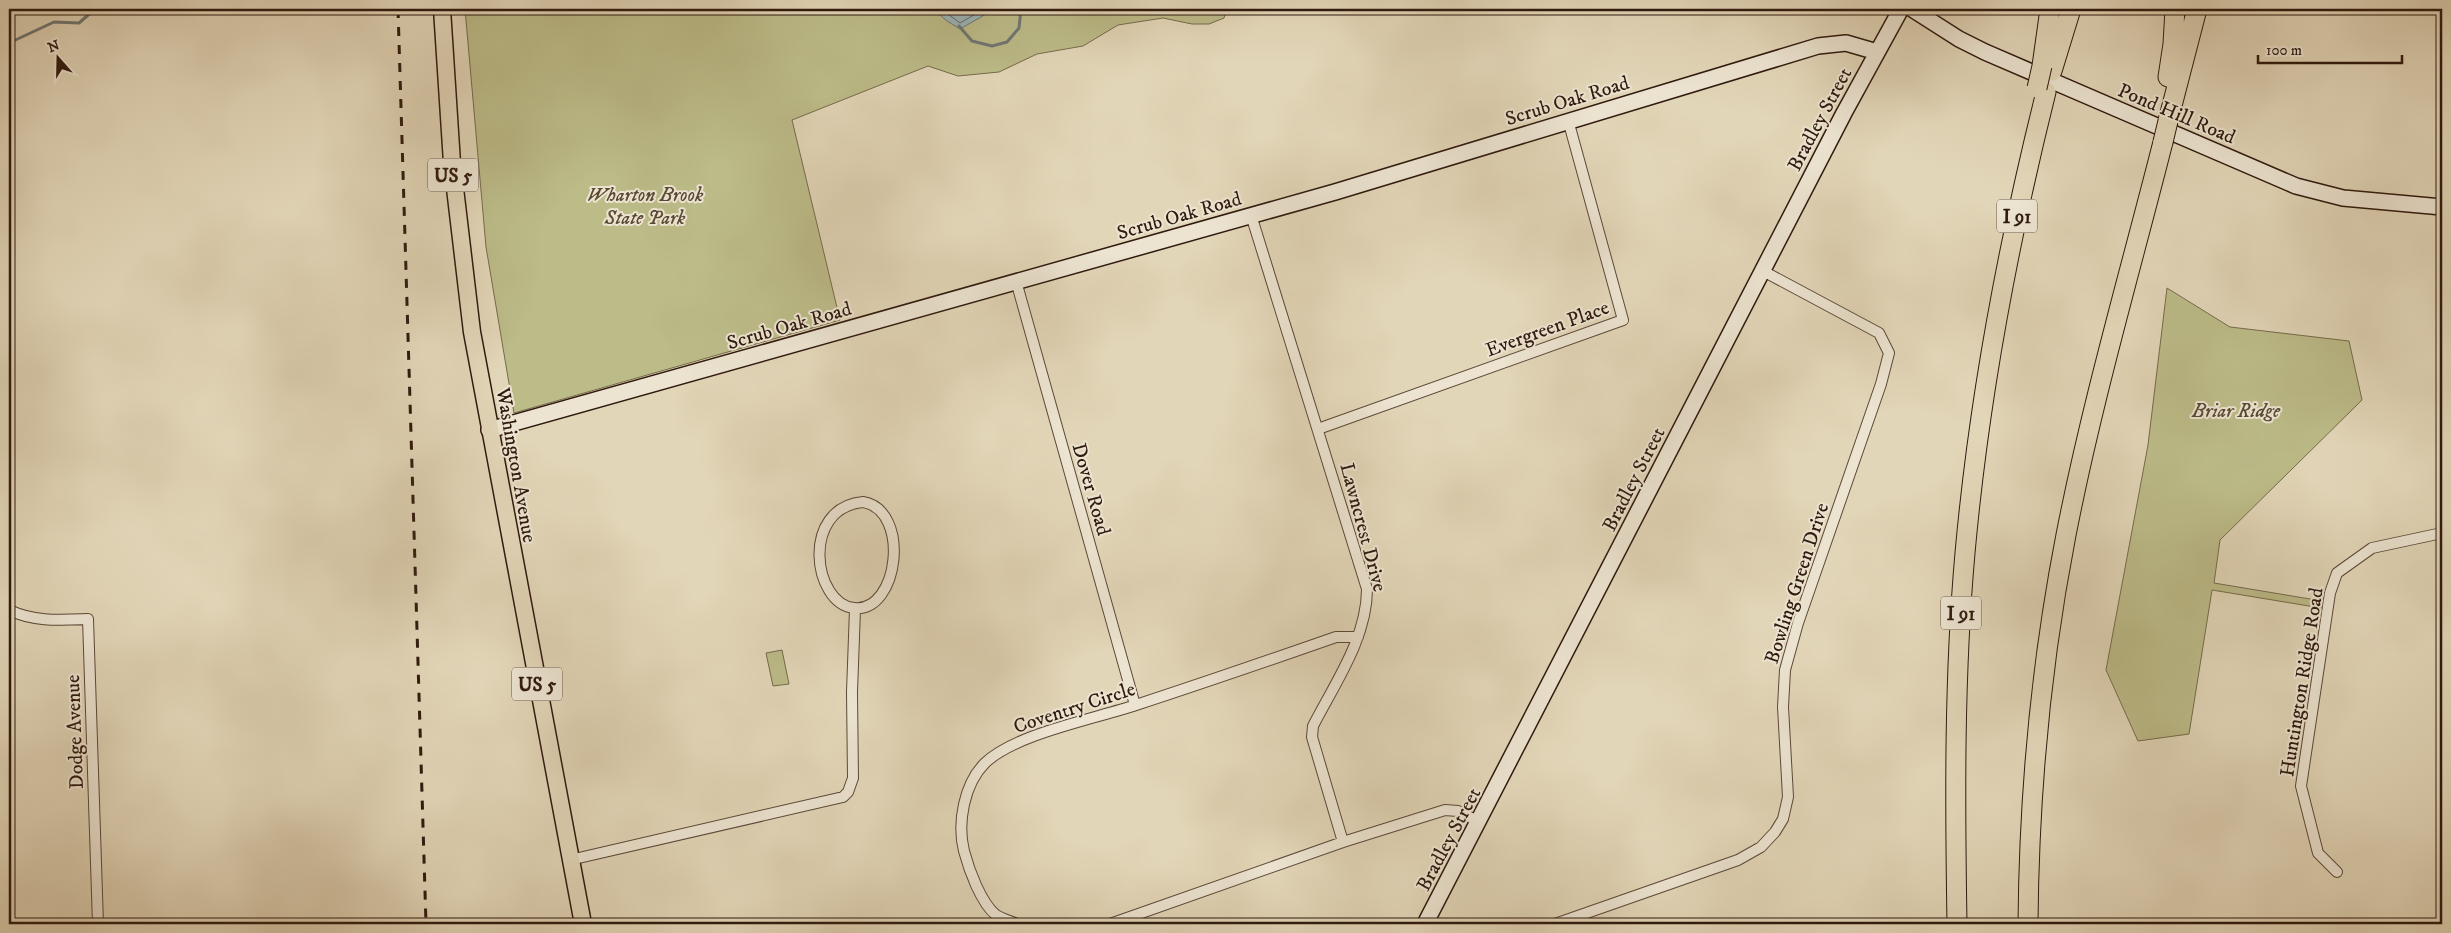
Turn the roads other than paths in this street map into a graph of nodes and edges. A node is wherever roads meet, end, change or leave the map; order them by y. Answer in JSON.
{"nodes":[{"id":1,"x":442,"y":9,"type":"edge"},
{"id":2,"x":1901,"y":9,"type":"edge"},
{"id":3,"x":1912,"y":9,"type":"edge"},
{"id":4,"x":2050,"y":9,"type":"edge"},
{"id":5,"x":2071,"y":9,"type":"edge"},
{"id":6,"x":2175,"y":9,"type":"edge"},
{"id":7,"x":2197,"y":9,"type":"edge"},
{"id":8,"x":1877,"y":52,"type":"junction"},
{"id":9,"x":2047,"y":68,"type":"junction"},
{"id":10,"x":2169,"y":117,"type":"junction"},
{"id":11,"x":1568,"y":120,"type":"junction"},
{"id":12,"x":2442,"y":207,"type":"edge"},
{"id":13,"x":1251,"y":215,"type":"junction"},
{"id":14,"x":1763,"y":271,"type":"junction"},
{"id":15,"x":1016,"y":281,"type":"junction"},
{"id":16,"x":1318,"y":429,"type":"junction"},
{"id":17,"x":489,"y":430,"type":"junction"},
{"id":18,"x":2442,"y":533,"type":"edge"},
{"id":19,"x":854,"y":608,"type":"junction"},
{"id":20,"x":9,"y":610,"type":"edge"},
{"id":21,"x":1358,"y":637,"type":"junction"},
{"id":22,"x":1135,"y":706,"type":"junction"},
{"id":23,"x":1479,"y":822,"type":"junction"},
{"id":24,"x":1343,"y":842,"type":"junction"},
{"id":25,"x":570,"y":860,"type":"junction"},
{"id":26,"x":2336,"y":872,"type":"dead end"},
{"id":27,"x":98,"y":924,"type":"edge"},
{"id":28,"x":583,"y":924,"type":"edge"},
{"id":29,"x":1017,"y":924,"type":"edge"},
{"id":30,"x":1110,"y":924,"type":"edge"},
{"id":31,"x":1426,"y":924,"type":"edge"},
{"id":32,"x":1555,"y":924,"type":"edge"},
{"id":33,"x":1957,"y":924,"type":"edge"},
{"id":34,"x":2028,"y":924,"type":"edge"}],
"edges":[{"from":1,"to":17,"type":"main road","name":"Washington Avenue","number":"US 5"},
{"from":2,"to":8,"type":"street"},
{"from":3,"to":12,"type":"street","name":"Pond Hill Road"},
{"from":4,"to":9,"type":"highway"},
{"from":5,"to":9,"type":"highway","number":"I 91"},
{"from":6,"to":10,"type":"highway"},
{"from":7,"to":10,"type":"highway"},
{"from":8,"to":11,"type":"street","name":"Scrub Oak Road"},
{"from":8,"to":14,"type":"street","name":"Bradley Street"},
{"from":9,"to":33,"type":"highway","number":"I 91"},
{"from":10,"to":34,"type":"highway","bridge":true},
{"from":11,"to":13,"type":"street","name":"Scrub Oak Road"},
{"from":11,"to":16,"type":"street","name":"Evergreen Place"},
{"from":13,"to":15,"type":"street","name":"Scrub Oak Road"},
{"from":13,"to":16,"type":"street","name":"Lawncrest Drive"},
{"from":14,"to":23,"type":"street","name":"Bradley Street"},
{"from":14,"to":32,"type":"street","name":"Bowling Green Drive"},
{"from":15,"to":17,"type":"street","name":"Scrub Oak Road"},
{"from":15,"to":22,"type":"street","name":"Dover Road"},
{"from":16,"to":21,"type":"street","name":"Lawncrest Drive"},
{"from":17,"to":25,"type":"main road","name":"Washington Avenue","number":"US 5"},
{"from":18,"to":26,"type":"street","name":"Huntington Ridge Road"},
{"from":19,"to":19,"type":"street"},
{"from":19,"to":25,"type":"street"},
{"from":20,"to":27,"type":"street","name":"Dodge Avenue"},
{"from":21,"to":22,"type":"street","name":"Coventry Circle"},
{"from":21,"to":24,"type":"street","name":"Lawncrest Drive"},
{"from":22,"to":29,"type":"street","name":"Coventry Circle"},
{"from":23,"to":24,"type":"street"},
{"from":23,"to":31,"type":"street","name":"Bradley Street"},
{"from":24,"to":30,"type":"street"},
{"from":25,"to":28,"type":"main road","name":"Washington Avenue","number":"US 5"}]}
